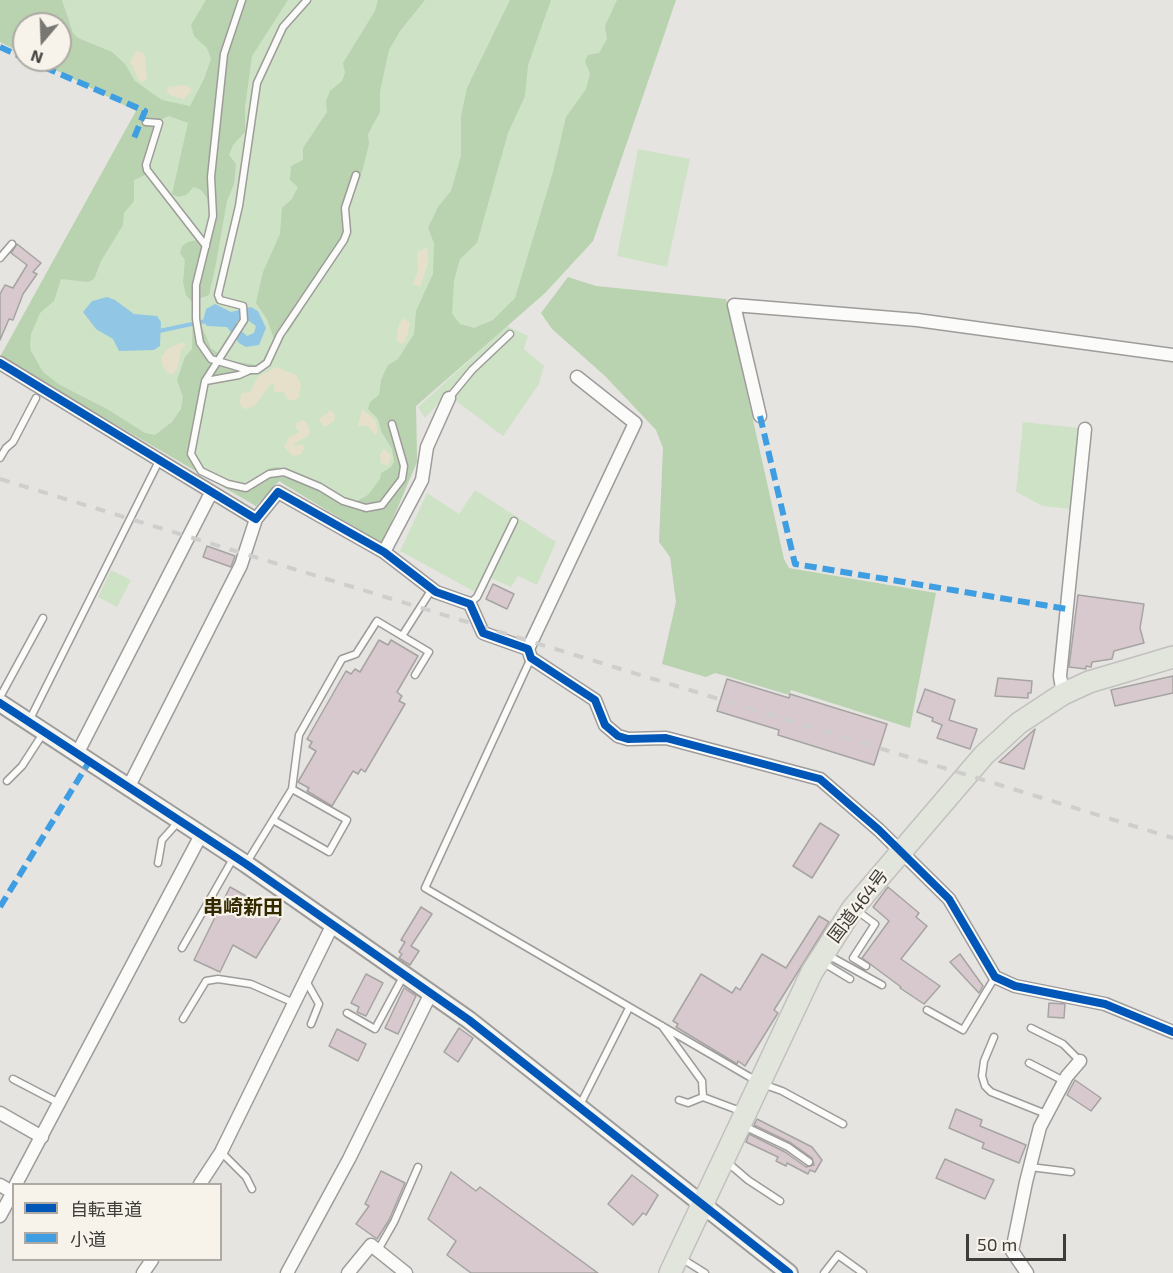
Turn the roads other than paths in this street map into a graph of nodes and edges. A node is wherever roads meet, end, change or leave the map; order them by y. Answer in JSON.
{"nodes":[{"id":1,"x":242,"y":0,"type":"edge"},
{"id":2,"x":307,"y":0,"type":"edge"},
{"id":3,"x":146,"y":122,"type":"dead end"},
{"id":4,"x":356,"y":174,"type":"dead end"},
{"id":5,"x":12,"y":244,"type":"dead end"},
{"id":6,"x":206,"y":246,"type":"junction"},
{"id":7,"x":0,"y":258,"type":"edge"},
{"id":8,"x":510,"y":334,"type":"dead end"},
{"id":9,"x":1173,"y":355,"type":"edge"},
{"id":10,"x":0,"y":363,"type":"edge"},
{"id":11,"x":218,"y":363,"type":"junction"},
{"id":12,"x":248,"y":370,"type":"junction"},
{"id":13,"x":576,"y":377,"type":"dead end"},
{"id":14,"x":205,"y":381,"type":"junction"},
{"id":15,"x":36,"y":398,"type":"dead end"},
{"id":16,"x":449,"y":398,"type":"joint"},
{"id":17,"x":760,"y":416,"type":"dead end"},
{"id":18,"x":392,"y":424,"type":"dead end"},
{"id":19,"x":1085,"y":429,"type":"dead end"},
{"id":20,"x":0,"y":458,"type":"edge"},
{"id":21,"x":159,"y":461,"type":"junction"},
{"id":22,"x":211,"y":493,"type":"junction"},
{"id":23,"x":256,"y":519,"type":"junction"},
{"id":24,"x":514,"y":521,"type":"dead end"},
{"id":25,"x":384,"y":552,"type":"junction"},
{"id":26,"x":432,"y":588,"type":"junction"},
{"id":27,"x":470,"y":604,"type":"junction"},
{"id":28,"x":43,"y":618,"type":"dead end"},
{"id":29,"x":402,"y":636,"type":"junction"},
{"id":30,"x":530,"y":653,"type":"junction"},
{"id":31,"x":1173,"y":657,"type":"edge"},
{"id":32,"x":415,"y":675,"type":"dead end"},
{"id":33,"x":1063,"y":694,"type":"junction"},
{"id":34,"x":0,"y":696,"type":"edge"},
{"id":35,"x":0,"y":703,"type":"edge"},
{"id":36,"x":28,"y":722,"type":"junction"},
{"id":37,"x":44,"y":732,"type":"junction"},
{"id":38,"x":77,"y":754,"type":"junction"},
{"id":39,"x":7,"y":781,"type":"dead end"},
{"id":40,"x":128,"y":788,"type":"junction"},
{"id":41,"x":292,"y":789,"type":"junction"},
{"id":42,"x":273,"y":820,"type":"junction"},
{"id":43,"x":179,"y":821,"type":"junction"},
{"id":44,"x":201,"y":835,"type":"junction"},
{"id":45,"x":900,"y":852,"type":"junction"},
{"id":46,"x":240,"y":860,"type":"junction"},
{"id":47,"x":158,"y":863,"type":"dead end"},
{"id":48,"x":854,"y":908,"type":"junction"},
{"id":49,"x":333,"y":924,"type":"junction"},
{"id":50,"x":182,"y":948,"type":"dead end"},
{"id":51,"x":821,"y":956,"type":"junction"},
{"id":52,"x":866,"y":966,"type":"dead end"},
{"id":53,"x":404,"y":974,"type":"junction"},
{"id":54,"x":995,"y":977,"type":"junction"},
{"id":55,"x":850,"y":979,"type":"dead end"},
{"id":56,"x":305,"y":981,"type":"junction"},
{"id":57,"x":882,"y":985,"type":"dead end"},
{"id":58,"x":431,"y":993,"type":"junction"},
{"id":59,"x":294,"y":1003,"type":"junction"},
{"id":60,"x":629,"y":1008,"type":"junction"},
{"id":61,"x":927,"y":1010,"type":"dead end"},
{"id":62,"x":347,"y":1013,"type":"dead end"},
{"id":63,"x":183,"y":1019,"type":"dead end"},
{"id":64,"x":660,"y":1023,"type":"junction"},
{"id":65,"x":311,"y":1024,"type":"dead end"},
{"id":66,"x":1031,"y":1028,"type":"dead end"},
{"id":67,"x":1173,"y":1032,"type":"edge"},
{"id":68,"x":994,"y":1037,"type":"dead end"},
{"id":69,"x":1080,"y":1061,"type":"joint"},
{"id":70,"x":1029,"y":1063,"type":"dead end"},
{"id":71,"x":13,"y":1079,"type":"dead end"},
{"id":72,"x":1064,"y":1081,"type":"junction"},
{"id":73,"x":760,"y":1083,"type":"junction"},
{"id":74,"x":703,"y":1096,"type":"junction"},
{"id":75,"x":679,"y":1100,"type":"dead end"},
{"id":76,"x":59,"y":1103,"type":"junction"},
{"id":77,"x":580,"y":1106,"type":"junction"},
{"id":78,"x":0,"y":1113,"type":"edge"},
{"id":79,"x":1046,"y":1114,"type":"junction"},
{"id":80,"x":743,"y":1119,"type":"junction"},
{"id":81,"x":843,"y":1124,"type":"dead end"},
{"id":82,"x":42,"y":1137,"type":"junction"},
{"id":83,"x":221,"y":1152,"type":"junction"},
{"id":84,"x":724,"y":1160,"type":"junction"},
{"id":85,"x":809,"y":1162,"type":"dead end"},
{"id":86,"x":418,"y":1167,"type":"dead end"},
{"id":87,"x":1030,"y":1167,"type":"junction"},
{"id":88,"x":1071,"y":1173,"type":"dead end"},
{"id":89,"x":17,"y":1183,"type":"edge"},
{"id":90,"x":202,"y":1183,"type":"edge"},
{"id":91,"x":252,"y":1189,"type":"dead end"},
{"id":92,"x":12,"y":1193,"type":"edge"},
{"id":93,"x":780,"y":1201,"type":"dead end"},
{"id":94,"x":703,"y":1205,"type":"junction"},
{"id":95,"x":0,"y":1216,"type":"edge"},
{"id":96,"x":378,"y":1250,"type":"junction"},
{"id":97,"x":673,"y":1266,"type":"edge"},
{"id":98,"x":399,"y":1271,"type":"edge"},
{"id":99,"x":287,"y":1273,"type":"edge"},
{"id":100,"x":348,"y":1273,"type":"edge"},
{"id":101,"x":705,"y":1273,"type":"edge"},
{"id":102,"x":789,"y":1273,"type":"edge"},
{"id":103,"x":824,"y":1273,"type":"edge"},
{"id":104,"x":863,"y":1273,"type":"edge"},
{"id":105,"x":1027,"y":1273,"type":"edge"}],
"edges":[{"from":1,"to":6,"type":"lane"},
{"from":2,"to":11,"type":"lane"},
{"from":3,"to":6,"type":"lane"},
{"from":4,"to":12,"type":"lane"},
{"from":5,"to":7,"type":"lane"},
{"from":6,"to":11,"type":"lane"},
{"from":8,"to":16,"type":"lane"},
{"from":9,"to":17,"type":"street"},
{"from":10,"to":21,"type":"street"},
{"from":11,"to":12,"type":"lane"},
{"from":11,"to":14,"type":"lane"},
{"from":12,"to":14,"type":"lane"},
{"from":13,"to":30,"type":"street"},
{"from":14,"to":18,"type":"lane"},
{"from":15,"to":20,"type":"lane"},
{"from":16,"to":25,"type":"street"},
{"from":19,"to":33,"type":"street"},
{"from":21,"to":22,"type":"street"},
{"from":21,"to":36,"type":"lane"},
{"from":22,"to":23,"type":"street"},
{"from":22,"to":38,"type":"street"},
{"from":23,"to":25,"type":"street"},
{"from":23,"to":40,"type":"street"},
{"from":24,"to":27,"type":"lane"},
{"from":25,"to":26,"type":"street"},
{"from":26,"to":27,"type":"street"},
{"from":26,"to":29,"type":"lane"},
{"from":27,"to":30,"type":"street"},
{"from":28,"to":34,"type":"lane"},
{"from":29,"to":32,"type":"lane"},
{"from":29,"to":41,"type":"lane"},
{"from":30,"to":45,"type":"street"},
{"from":30,"to":60,"type":"lane"},
{"from":31,"to":33,"type":"highway","name":"国道464号"},
{"from":33,"to":45,"type":"highway","name":"国道464号"},
{"from":35,"to":36,"type":"street"},
{"from":36,"to":37,"type":"street"},
{"from":37,"to":38,"type":"street"},
{"from":37,"to":39,"type":"lane"},
{"from":38,"to":40,"type":"street"},
{"from":40,"to":43,"type":"street"},
{"from":41,"to":42,"type":"lane"},
{"from":41,"to":42,"type":"lane"},
{"from":42,"to":46,"type":"lane"},
{"from":43,"to":44,"type":"street"},
{"from":43,"to":47,"type":"lane"},
{"from":44,"to":46,"type":"street"},
{"from":44,"to":76,"type":"street"},
{"from":45,"to":48,"type":"highway","name":"国道464号"},
{"from":45,"to":54,"type":"street"},
{"from":46,"to":49,"type":"street"},
{"from":46,"to":50,"type":"lane"},
{"from":48,"to":51,"type":"highway","name":"国道464号"},
{"from":48,"to":52,"type":"lane"},
{"from":49,"to":53,"type":"street"},
{"from":49,"to":56,"type":"street"},
{"from":51,"to":55,"type":"lane"},
{"from":51,"to":57,"type":"lane"},
{"from":51,"to":73,"type":"highway","name":"国道464号"},
{"from":53,"to":58,"type":"street"},
{"from":53,"to":62,"type":"lane"},
{"from":54,"to":61,"type":"lane"},
{"from":54,"to":67,"type":"street"},
{"from":56,"to":59,"type":"street"},
{"from":56,"to":65,"type":"lane"},
{"from":58,"to":77,"type":"street"},
{"from":58,"to":99,"type":"street"},
{"from":59,"to":63,"type":"lane"},
{"from":59,"to":83,"type":"street"},
{"from":60,"to":64,"type":"lane"},
{"from":60,"to":77,"type":"lane"},
{"from":64,"to":73,"type":"lane"},
{"from":64,"to":74,"type":"lane"},
{"from":66,"to":69,"type":"lane"},
{"from":68,"to":79,"type":"lane"},
{"from":69,"to":72,"type":"street"},
{"from":70,"to":72,"type":"lane"},
{"from":71,"to":76,"type":"lane"},
{"from":72,"to":79,"type":"street"},
{"from":73,"to":80,"type":"highway","name":"国道464号"},
{"from":73,"to":81,"type":"lane"},
{"from":74,"to":75,"type":"lane"},
{"from":74,"to":80,"type":"lane"},
{"from":76,"to":82,"type":"street"},
{"from":77,"to":94,"type":"street"},
{"from":78,"to":82,"type":"street"},
{"from":79,"to":87,"type":"street"},
{"from":80,"to":84,"type":"highway","name":"国道464号"},
{"from":80,"to":85,"type":"lane"},
{"from":82,"to":89,"type":"street"},
{"from":83,"to":90,"type":"street"},
{"from":83,"to":91,"type":"lane"},
{"from":84,"to":93,"type":"lane"},
{"from":84,"to":94,"type":"highway","name":"国道464号"},
{"from":86,"to":96,"type":"lane"},
{"from":87,"to":88,"type":"lane"},
{"from":87,"to":105,"type":"street"},
{"from":92,"to":95,"type":"street"},
{"from":94,"to":97,"type":"highway","name":"国道464号"},
{"from":94,"to":102,"type":"street"},
{"from":96,"to":98,"type":"street"},
{"from":96,"to":100,"type":"street"},
{"from":97,"to":101,"type":"lane"},
{"from":103,"to":104,"type":"lane"}]}
